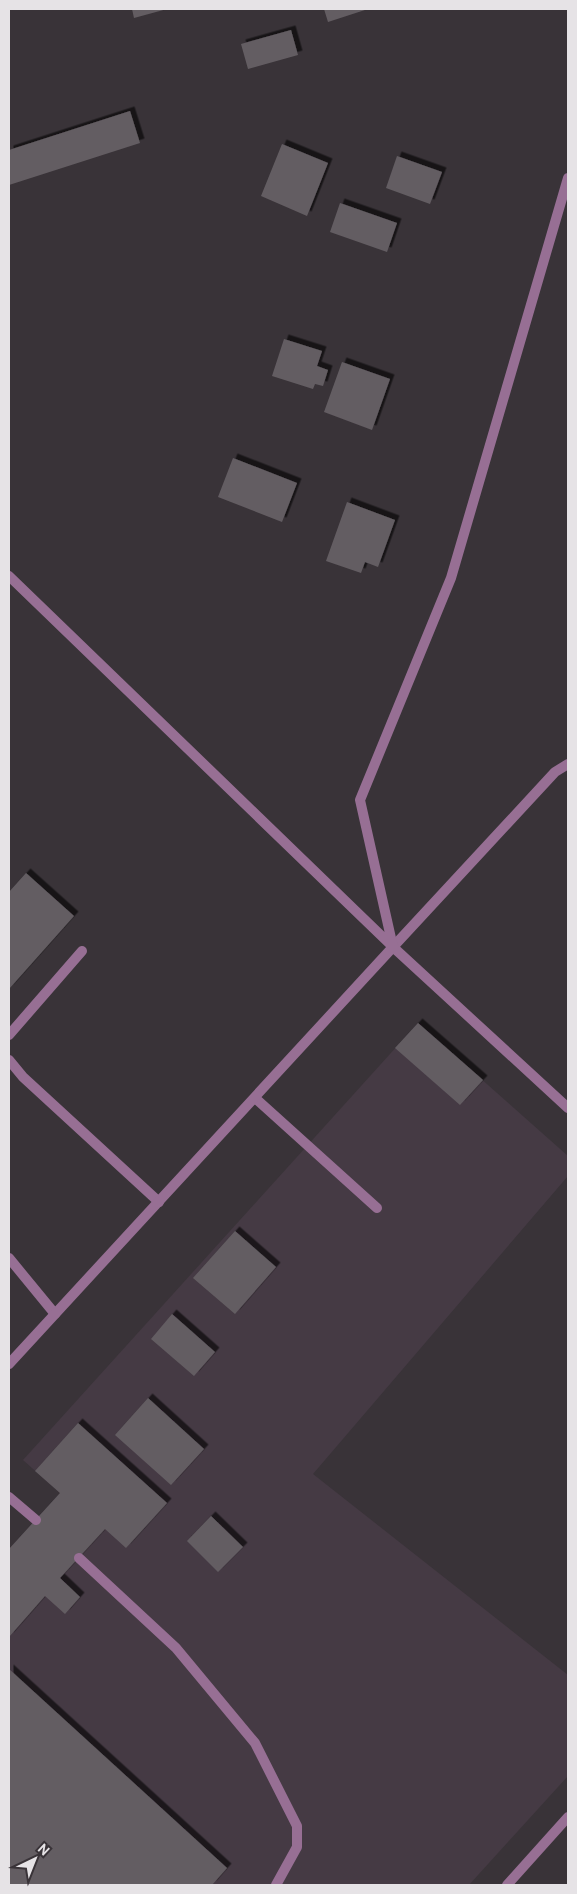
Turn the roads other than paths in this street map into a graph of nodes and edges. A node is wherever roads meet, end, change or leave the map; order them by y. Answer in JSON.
{"nodes":[{"id":1,"x":568,"y":178,"type":"edge"},
{"id":2,"x":9,"y":576,"type":"edge"},
{"id":3,"x":568,"y":764,"type":"edge"},
{"id":4,"x":393,"y":947,"type":"junction"},
{"id":5,"x":82,"y":951,"type":"dead end"},
{"id":6,"x":9,"y":1035,"type":"edge"},
{"id":7,"x":9,"y":1061,"type":"edge"},
{"id":8,"x":254,"y":1098,"type":"junction"},
{"id":9,"x":568,"y":1108,"type":"edge"},
{"id":10,"x":159,"y":1202,"type":"junction"},
{"id":11,"x":377,"y":1208,"type":"dead end"},
{"id":12,"x":9,"y":1258,"type":"edge"},
{"id":13,"x":55,"y":1314,"type":"junction"},
{"id":14,"x":9,"y":1364,"type":"edge"},
{"id":15,"x":9,"y":1497,"type":"edge"},
{"id":16,"x":36,"y":1520,"type":"dead end"},
{"id":17,"x":79,"y":1558,"type":"dead end"},
{"id":18,"x":568,"y":1817,"type":"edge"},
{"id":19,"x":276,"y":1885,"type":"edge"},
{"id":20,"x":507,"y":1885,"type":"edge"}],
"edges":[{"from":1,"to":4,"type":"street"},
{"from":2,"to":4,"type":"street"},
{"from":3,"to":4,"type":"street"},
{"from":4,"to":8,"type":"street"},
{"from":4,"to":9,"type":"street"},
{"from":5,"to":6,"type":"street"},
{"from":7,"to":10,"type":"street"},
{"from":8,"to":10,"type":"street"},
{"from":8,"to":11,"type":"street"},
{"from":10,"to":13,"type":"street"},
{"from":12,"to":13,"type":"street"},
{"from":13,"to":14,"type":"street"},
{"from":15,"to":16,"type":"street"},
{"from":17,"to":19,"type":"street"},
{"from":18,"to":20,"type":"street"}]}
